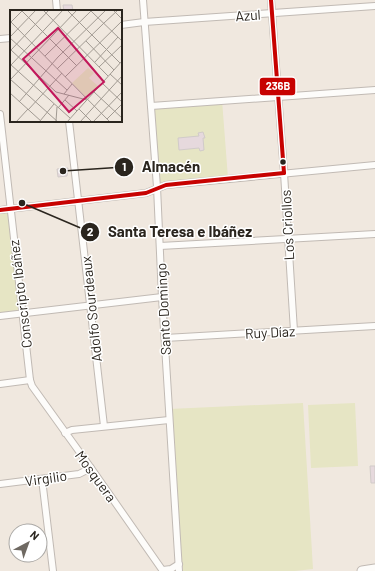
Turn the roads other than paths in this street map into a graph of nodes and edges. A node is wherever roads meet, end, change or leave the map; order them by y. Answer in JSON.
{"nodes":[{"id":1,"x":56,"y":0,"type":"edge"},
{"id":2,"x":143,"y":0,"type":"edge"},
{"id":3,"x":270,"y":0,"type":"edge"},
{"id":4,"x":375,"y":6,"type":"edge"},
{"id":5,"x":57,"y":10,"type":"edge"},
{"id":6,"x":272,"y":13,"type":"junction"},
{"id":7,"x":144,"y":22,"type":"junction"},
{"id":8,"x":122,"y":25,"type":"edge"},
{"id":9,"x":10,"y":38,"type":"edge"},
{"id":10,"x":0,"y":39,"type":"edge"},
{"id":11,"x":375,"y":90,"type":"edge"},
{"id":12,"x":278,"y":97,"type":"junction"},
{"id":13,"x":151,"y":106,"type":"junction"},
{"id":14,"x":0,"y":114,"type":"edge"},
{"id":15,"x":69,"y":122,"type":"edge"},
{"id":16,"x":375,"y":166,"type":"edge"},
{"id":17,"x":284,"y":173,"type":"junction"},
{"id":18,"x":157,"y":188,"type":"junction"},
{"id":19,"x":79,"y":201,"type":"junction"},
{"id":20,"x":10,"y":209,"type":"junction"},
{"id":21,"x":0,"y":210,"type":"edge"},
{"id":22,"x":375,"y":234,"type":"edge"},
{"id":23,"x":288,"y":239,"type":"junction"},
{"id":24,"x":160,"y":246,"type":"junction"},
{"id":25,"x":162,"y":297,"type":"junction"},
{"id":26,"x":91,"y":304,"type":"junction"},
{"id":27,"x":22,"y":313,"type":"junction"},
{"id":28,"x":0,"y":316,"type":"edge"},
{"id":29,"x":375,"y":326,"type":"edge"},
{"id":30,"x":294,"y":331,"type":"junction"},
{"id":31,"x":165,"y":338,"type":"junction"},
{"id":32,"x":30,"y":380,"type":"junction"},
{"id":33,"x":0,"y":384,"type":"edge"},
{"id":34,"x":169,"y":420,"type":"junction"},
{"id":35,"x":104,"y":426,"type":"junction"},
{"id":36,"x":65,"y":433,"type":"junction"},
{"id":37,"x":92,"y":468,"type":"junction"},
{"id":38,"x":42,"y":479,"type":"junction"},
{"id":39,"x":0,"y":484,"type":"edge"},
{"id":40,"x":179,"y":564,"type":"junction"},
{"id":41,"x":375,"y":569,"type":"edge"},
{"id":42,"x":163,"y":570,"type":"edge"},
{"id":43,"x":53,"y":571,"type":"edge"},
{"id":44,"x":179,"y":571,"type":"edge"},
{"id":45,"x":362,"y":571,"type":"edge"}],
"edges":[{"from":1,"to":5,"type":"street"},
{"from":2,"to":7,"type":"street","name":"Santo Domingo"},
{"from":3,"to":6,"type":"street","name":"Los Criollos"},
{"from":4,"to":6,"type":"street","name":"Azul"},
{"from":6,"to":7,"type":"street","name":"Azul"},
{"from":6,"to":12,"type":"street","name":"Los Criollos"},
{"from":7,"to":8,"type":"street","name":"Azul"},
{"from":7,"to":13,"type":"street","name":"Santo Domingo"},
{"from":9,"to":10,"type":"street"},
{"from":11,"to":12,"type":"street"},
{"from":12,"to":13,"type":"street"},
{"from":12,"to":17,"type":"street","name":"Los Criollos"},
{"from":13,"to":18,"type":"street","name":"Santo Domingo"},
{"from":14,"to":20,"type":"street","name":"Conscripto Ibáñez"},
{"from":15,"to":19,"type":"street","name":"Adolfo Sourdeaux"},
{"from":16,"to":17,"type":"street"},
{"from":17,"to":18,"type":"street"},
{"from":17,"to":23,"type":"street","name":"Los Criollos"},
{"from":18,"to":19,"type":"street"},
{"from":18,"to":24,"type":"street","name":"Santo Domingo"},
{"from":19,"to":20,"type":"street"},
{"from":19,"to":26,"type":"street","name":"Adolfo Sourdeaux"},
{"from":20,"to":21,"type":"street"},
{"from":20,"to":27,"type":"street","name":"Conscripto Ibáñez"},
{"from":22,"to":23,"type":"street"},
{"from":23,"to":24,"type":"street"},
{"from":23,"to":30,"type":"street","name":"Los Criollos"},
{"from":24,"to":25,"type":"street","name":"Santo Domingo"},
{"from":25,"to":26,"type":"street"},
{"from":25,"to":31,"type":"street","name":"Santo Domingo"},
{"from":26,"to":27,"type":"street"},
{"from":26,"to":35,"type":"street","name":"Adolfo Sourdeaux"},
{"from":27,"to":28,"type":"street"},
{"from":27,"to":32,"type":"street","name":"Conscripto Ibáñez"},
{"from":29,"to":30,"type":"street","name":"Ruy Díaz"},
{"from":30,"to":31,"type":"street","name":"Ruy Díaz"},
{"from":31,"to":34,"type":"street","name":"Santo Domingo"},
{"from":32,"to":33,"type":"street"},
{"from":32,"to":36,"type":"street","name":"Mosquera"},
{"from":34,"to":35,"type":"street"},
{"from":34,"to":40,"type":"street","name":"Santo Domingo"},
{"from":35,"to":36,"type":"street"},
{"from":36,"to":37,"type":"street","name":"Mosquera"},
{"from":37,"to":38,"type":"street","name":"Virgilio"},
{"from":37,"to":42,"type":"street","name":"Mosquera"},
{"from":38,"to":39,"type":"street","name":"Virgilio"},
{"from":38,"to":43,"type":"street"},
{"from":40,"to":42,"type":"street"},
{"from":40,"to":44,"type":"street","name":"Santo Domingo"},
{"from":41,"to":45,"type":"main road"}]}
